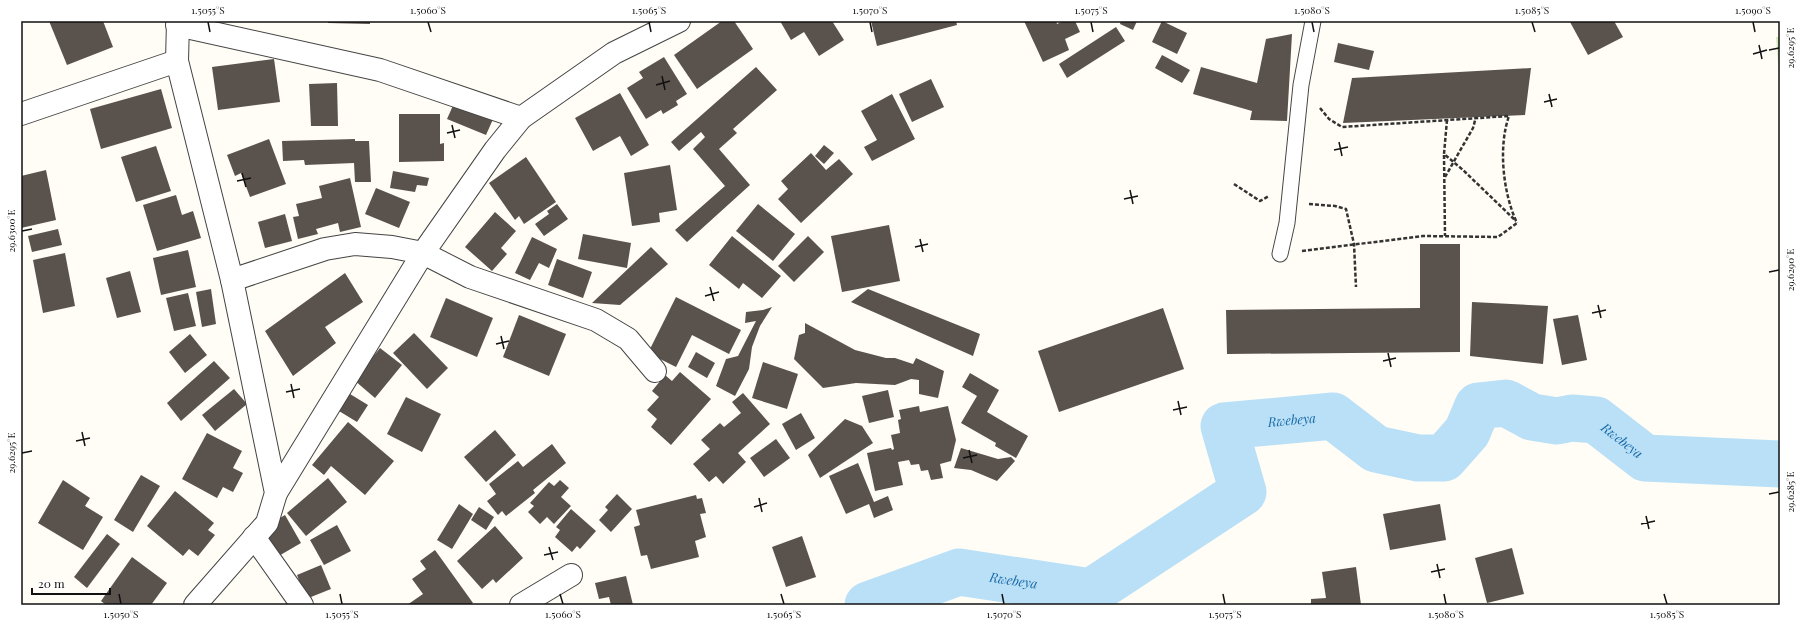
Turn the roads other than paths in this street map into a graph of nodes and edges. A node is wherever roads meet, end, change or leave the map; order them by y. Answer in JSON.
{"nodes":[{"id":1,"x":679,"y":21,"type":"edge"},
{"id":2,"x":1313,"y":21,"type":"edge"},
{"id":3,"x":178,"y":23,"type":"edge"},
{"id":4,"x":177,"y":61,"type":"junction"},
{"id":5,"x":21,"y":114,"type":"edge"},
{"id":6,"x":521,"y":118,"type":"junction"},
{"id":7,"x":422,"y":253,"type":"junction"},
{"id":8,"x":1280,"y":254,"type":"road end"},
{"id":9,"x":232,"y":280,"type":"junction"},
{"id":10,"x":655,"y":371,"type":"dead end"},
{"id":11,"x":276,"y":493,"type":"junction"},
{"id":12,"x":254,"y":536,"type":"junction"},
{"id":13,"x":571,"y":575,"type":"dead end"},
{"id":14,"x":195,"y":605,"type":"edge"},
{"id":15,"x":302,"y":605,"type":"edge"},
{"id":16,"x":521,"y":605,"type":"edge"}],
"edges":[{"from":1,"to":6,"type":"street"},
{"from":2,"to":8,"type":"lane"},
{"from":3,"to":4,"type":"street"},
{"from":3,"to":6,"type":"street"},
{"from":4,"to":5,"type":"street"},
{"from":4,"to":9,"type":"street"},
{"from":6,"to":7,"type":"street"},
{"from":7,"to":9,"type":"street"},
{"from":7,"to":10,"type":"street"},
{"from":7,"to":11,"type":"street"},
{"from":9,"to":11,"type":"street"},
{"from":11,"to":12,"type":"street"},
{"from":12,"to":14,"type":"street"},
{"from":12,"to":15,"type":"street"},
{"from":13,"to":16,"type":"street"}]}
